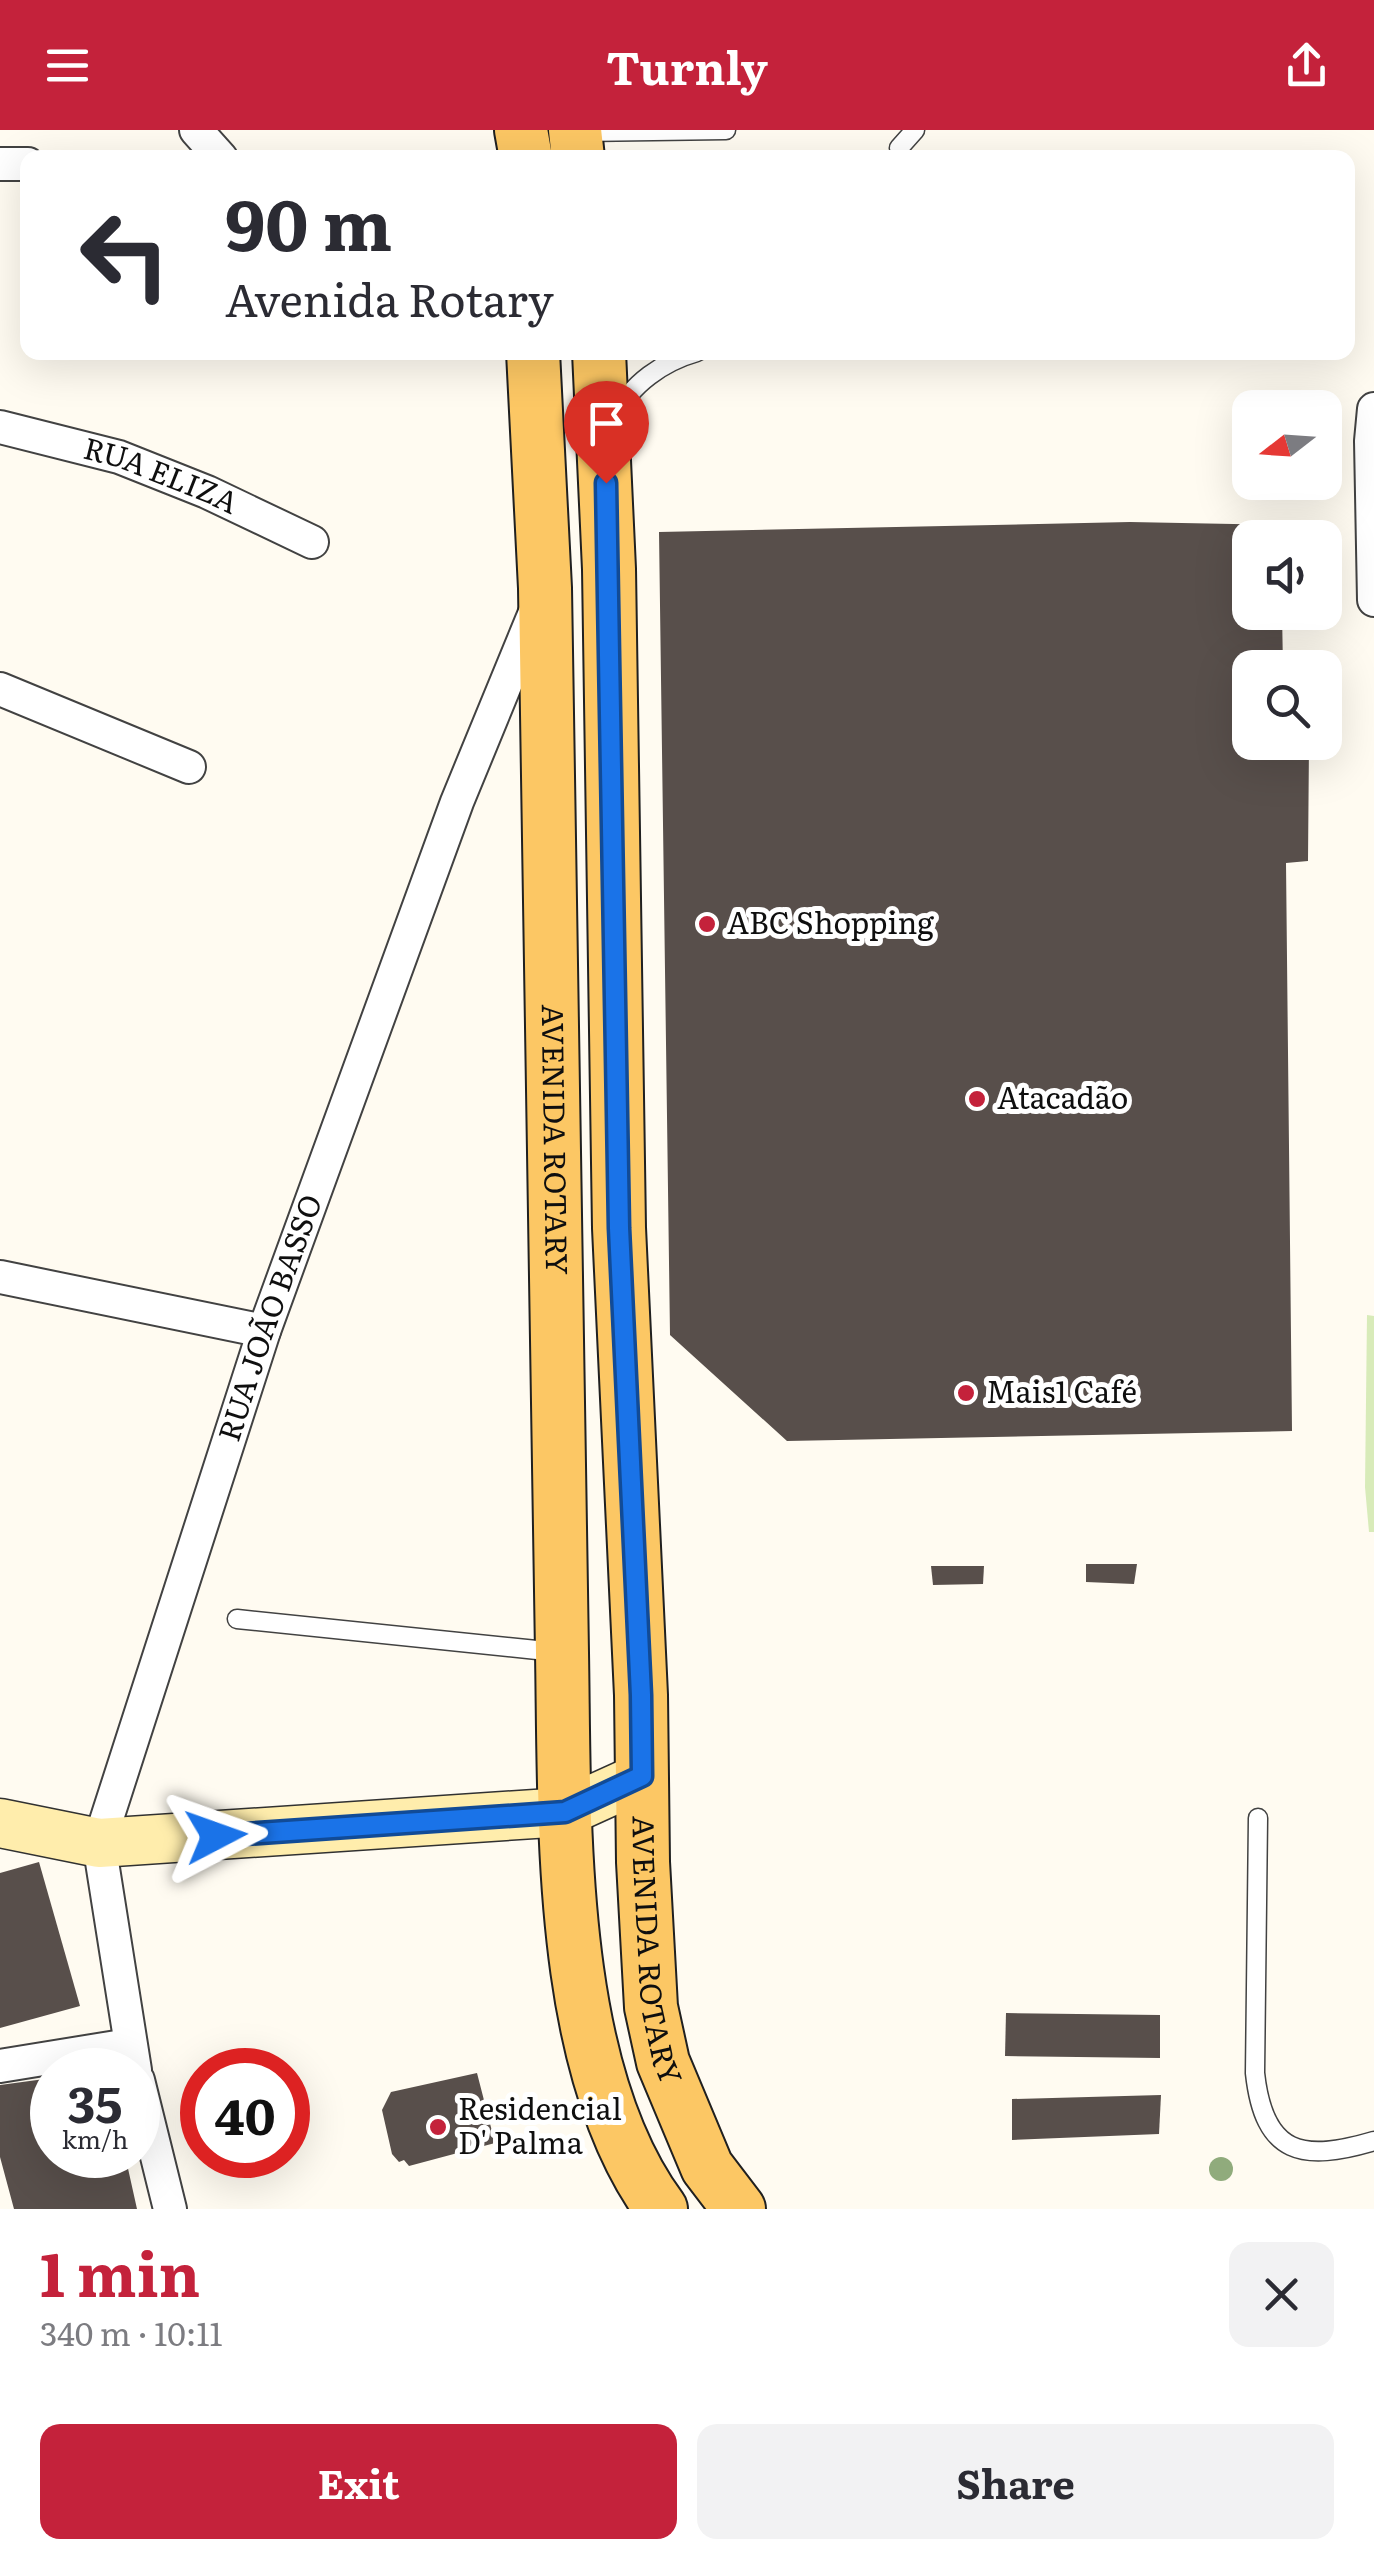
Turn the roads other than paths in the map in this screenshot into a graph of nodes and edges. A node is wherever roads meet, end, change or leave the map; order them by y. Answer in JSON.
{"nodes":[{"id":1,"x":196,"y":130,"type":"edge"},
{"id":2,"x":726,"y":130,"type":"edge"},
{"id":3,"x":915,"y":130,"type":"edge"},
{"id":4,"x":576,"y":140,"type":"edge"},
{"id":5,"x":898,"y":148,"type":"dead end"},
{"id":6,"x":214,"y":150,"type":"edge"},
{"id":7,"x":533,"y":360,"type":"edge"},
{"id":8,"x":600,"y":360,"type":"edge"},
{"id":9,"x":659,"y":360,"type":"edge"},
{"id":10,"x":1374,"y":409,"type":"edge"},
{"id":11,"x":0,"y":427,"type":"edge"},
{"id":12,"x":606,"y":446,"type":"junction"},
{"id":13,"x":312,"y":542,"type":"dead end"},
{"id":14,"x":545,"y":588,"type":"junction"},
{"id":15,"x":1374,"y":600,"type":"edge"},
{"id":16,"x":3,"y":697,"type":"edge"},
{"id":17,"x":189,"y":767,"type":"dead end"},
{"id":18,"x":0,"y":1277,"type":"edge"},
{"id":19,"x":264,"y":1331,"type":"junction"},
{"id":20,"x":238,"y":1619,"type":"dead end"},
{"id":21,"x":562,"y":1653,"type":"junction"},
{"id":22,"x":642,"y":1776,"type":"junction"},
{"id":23,"x":565,"y":1812,"type":"junction"},
{"id":24,"x":1258,"y":1818,"type":"dead end"},
{"id":25,"x":0,"y":1823,"type":"edge"},
{"id":26,"x":99,"y":1843,"type":"junction"},
{"id":27,"x":131,"y":2048,"type":"edge"},
{"id":28,"x":30,"y":2064,"type":"edge"},
{"id":29,"x":0,"y":2066,"type":"edge"},
{"id":30,"x":1374,"y":2142,"type":"edge"},
{"id":31,"x":1340,"y":2151,"type":"junction"},
{"id":32,"x":1374,"y":2159,"type":"edge"},
{"id":33,"x":160,"y":2169,"type":"edge"},
{"id":34,"x":170,"y":2209,"type":"edge"},
{"id":35,"x":660,"y":2209,"type":"edge"},
{"id":36,"x":739,"y":2209,"type":"edge"}],
"edges":[{"from":1,"to":6,"type":"street"},
{"from":2,"to":4,"type":"lane"},
{"from":3,"to":5,"type":"lane"},
{"from":7,"to":14,"type":"main road","name":"AVENIDA ROTARY"},
{"from":8,"to":12,"type":"main road","name":"AVENIDA ROTARY"},
{"from":9,"to":12,"type":"lane"},
{"from":10,"to":15,"type":"street"},
{"from":11,"to":13,"type":"street","name":"RUA ELIZA"},
{"from":12,"to":22,"type":"main road","name":"AVENIDA ROTARY"},
{"from":14,"to":19,"type":"street","name":"RUA JOÃO BASSO"},
{"from":14,"to":21,"type":"main road","name":"AVENIDA ROTARY"},
{"from":16,"to":17,"type":"street"},
{"from":18,"to":19,"type":"street"},
{"from":19,"to":26,"type":"street","name":"RUA JOÃO BASSO"},
{"from":20,"to":21,"type":"lane"},
{"from":21,"to":23,"type":"main road","name":"AVENIDA ROTARY"},
{"from":22,"to":23,"type":"street"},
{"from":22,"to":36,"type":"main road","name":"AVENIDA ROTARY"},
{"from":23,"to":26,"type":"street"},
{"from":23,"to":35,"type":"main road","name":"AVENIDA ROTARY"},
{"from":24,"to":31,"type":"lane"},
{"from":25,"to":26,"type":"street"},
{"from":26,"to":27,"type":"street","name":"RUA JOÃO BASSO"},
{"from":28,"to":29,"type":"street"},
{"from":30,"to":31,"type":"lane"},
{"from":31,"to":32,"type":"lane"},
{"from":33,"to":34,"type":"street"}]}
